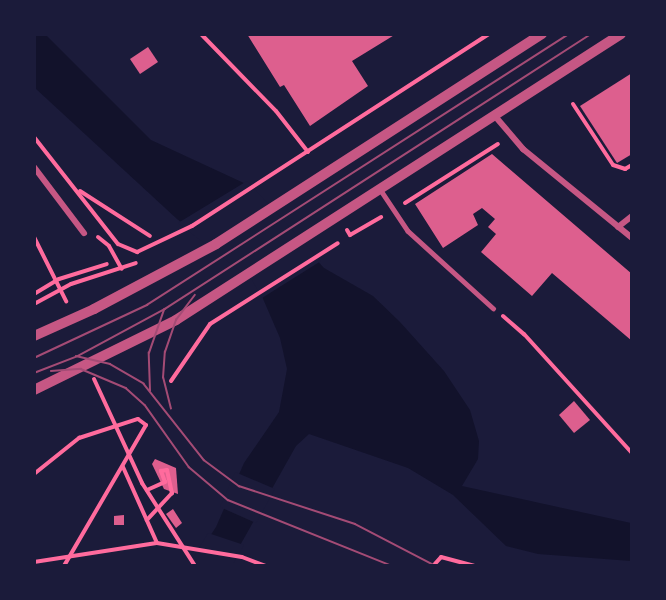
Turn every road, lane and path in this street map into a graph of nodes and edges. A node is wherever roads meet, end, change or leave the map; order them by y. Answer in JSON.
{"nodes":[{"id":1,"x":201,"y":34,"type":"edge"},
{"id":2,"x":489,"y":34,"type":"edge"},
{"id":3,"x":542,"y":34,"type":"edge"},
{"id":4,"x":621,"y":34,"type":"edge"},
{"id":5,"x":573,"y":104,"type":"dead end"},
{"id":6,"x":494,"y":115,"type":"junction"},
{"id":7,"x":34,"y":137,"type":"edge"},
{"id":8,"x":502,"y":141,"type":"dead end"},
{"id":9,"x":308,"y":152,"type":"junction"},
{"id":10,"x":632,"y":165,"type":"edge"},
{"id":11,"x":34,"y":167,"type":"edge"},
{"id":12,"x":75,"y":186,"type":"junction"},
{"id":13,"x":380,"y":188,"type":"junction"},
{"id":14,"x":394,"y":210,"type":"junction"},
{"id":15,"x":632,"y":216,"type":"edge"},
{"id":16,"x":618,"y":227,"type":"junction"},
{"id":17,"x":84,"y":233,"type":"dead end"},
{"id":18,"x":350,"y":235,"type":"dead end"},
{"id":19,"x":150,"y":236,"type":"dead end"},
{"id":20,"x":34,"y":237,"type":"edge"},
{"id":21,"x":103,"y":238,"type":"dead end"},
{"id":22,"x":632,"y":238,"type":"edge"},
{"id":23,"x":338,"y":243,"type":"dead end"},
{"id":24,"x":107,"y":264,"type":"dead end"},
{"id":25,"x":34,"y":294,"type":"edge"},
{"id":26,"x":34,"y":304,"type":"edge"},
{"id":27,"x":69,"y":306,"type":"dead end"},
{"id":28,"x":493,"y":308,"type":"joint"},
{"id":29,"x":34,"y":336,"type":"edge"},
{"id":30,"x":91,"y":371,"type":"dead end"},
{"id":31,"x":171,"y":381,"type":"dead end"},
{"id":32,"x":34,"y":390,"type":"edge"},
{"id":33,"x":632,"y":453,"type":"edge"},
{"id":34,"x":123,"y":466,"type":"junction"},
{"id":35,"x":34,"y":474,"type":"edge"},
{"id":36,"x":147,"y":490,"type":"junction"},
{"id":37,"x":147,"y":520,"type":"junction"},
{"id":38,"x":157,"y":543,"type":"junction"},
{"id":39,"x":183,"y":545,"type":"junction"},
{"id":40,"x":69,"y":556,"type":"junction"},
{"id":41,"x":34,"y":562,"type":"edge"},
{"id":42,"x":64,"y":566,"type":"edge"},
{"id":43,"x":196,"y":566,"type":"edge"},
{"id":44,"x":265,"y":566,"type":"edge"},
{"id":45,"x":433,"y":566,"type":"edge"},
{"id":46,"x":474,"y":566,"type":"edge"}],
"edges":[{"from":1,"to":9,"type":"path"},
{"from":2,"to":9,"type":"path"},
{"from":3,"to":29,"type":"street"},
{"from":4,"to":6,"type":"street"},
{"from":5,"to":10,"type":"path"},
{"from":6,"to":13,"type":"street"},
{"from":6,"to":16,"type":"street"},
{"from":7,"to":12,"type":"path"},
{"from":8,"to":14,"type":"path"},
{"from":9,"to":12,"type":"path"},
{"from":11,"to":17,"type":"street"},
{"from":12,"to":19,"type":"path"},
{"from":13,"to":14,"type":"lane"},
{"from":13,"to":32,"type":"street"},
{"from":14,"to":18,"type":"path"},
{"from":14,"to":28,"type":"lane"},
{"from":15,"to":16,"type":"street"},
{"from":16,"to":22,"type":"street"},
{"from":20,"to":27,"type":"path"},
{"from":21,"to":26,"type":"path"},
{"from":23,"to":31,"type":"path"},
{"from":24,"to":25,"type":"path"},
{"from":28,"to":33,"type":"path"},
{"from":30,"to":36,"type":"path"},
{"from":34,"to":35,"type":"path"},
{"from":34,"to":37,"type":"path"},
{"from":34,"to":40,"type":"path"},
{"from":36,"to":37,"type":"path"},
{"from":36,"to":43,"type":"path"},
{"from":37,"to":38,"type":"path"},
{"from":38,"to":39,"type":"path"},
{"from":38,"to":40,"type":"path"},
{"from":39,"to":43,"type":"path"},
{"from":39,"to":44,"type":"path"},
{"from":40,"to":41,"type":"path"},
{"from":40,"to":42,"type":"path"},
{"from":45,"to":46,"type":"path"}]}
